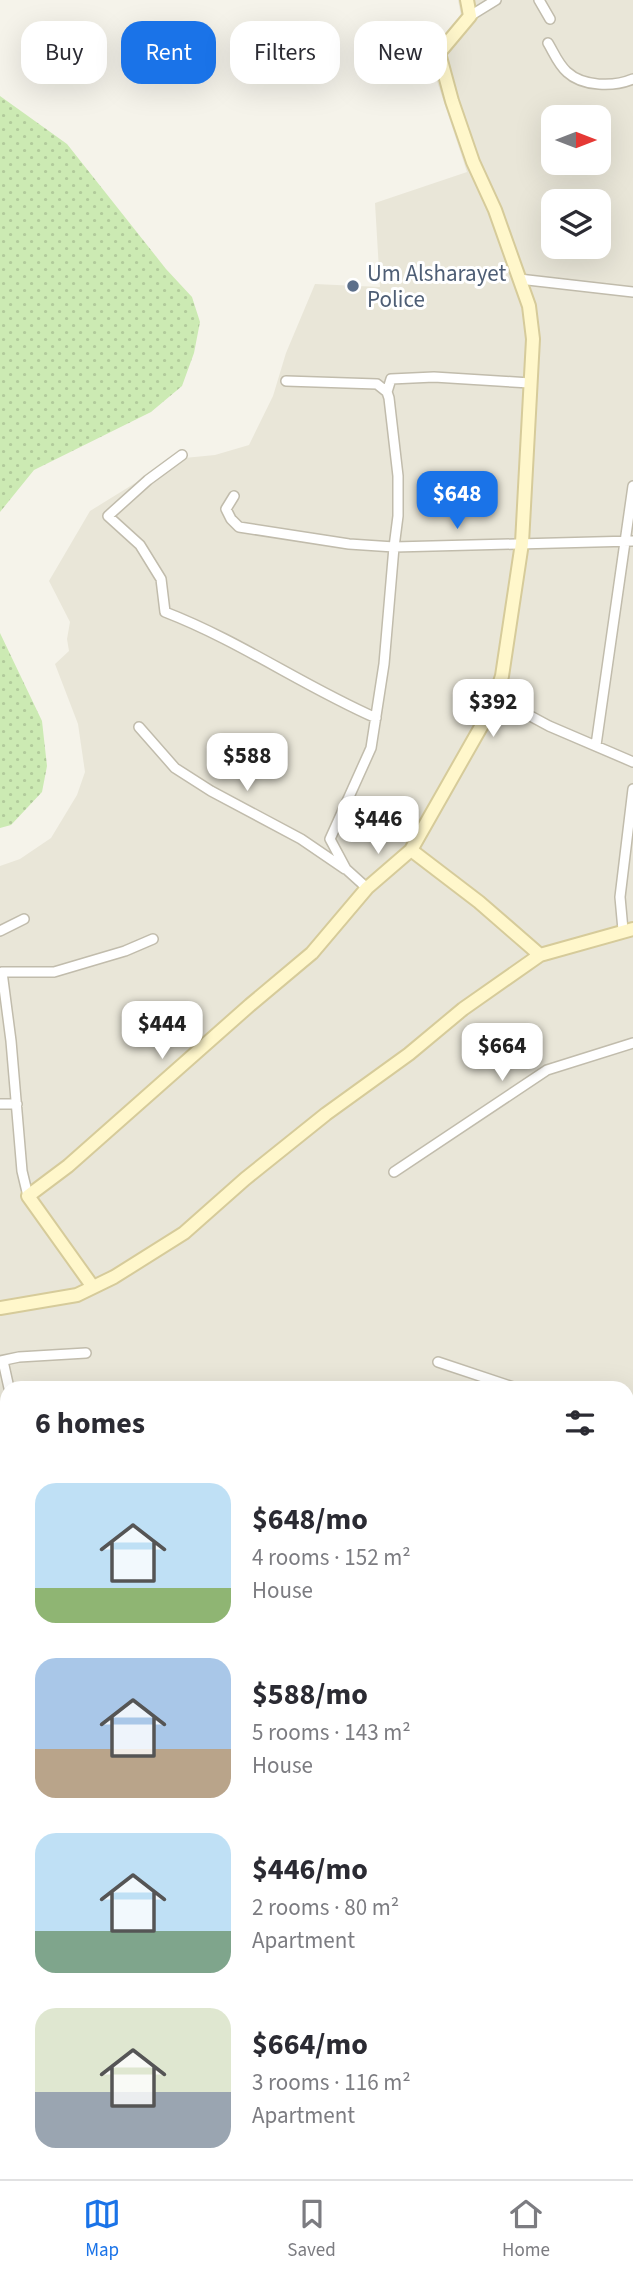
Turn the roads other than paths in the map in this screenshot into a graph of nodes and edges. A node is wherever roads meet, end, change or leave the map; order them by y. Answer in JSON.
{"nodes":[{"id":1,"x":467,"y":0,"type":"edge"},
{"id":2,"x":496,"y":0,"type":"edge"},
{"id":3,"x":539,"y":0,"type":"edge"},
{"id":4,"x":470,"y":16,"type":"junction"},
{"id":5,"x":550,"y":19,"type":"dead end"},
{"id":6,"x":548,"y":43,"type":"dead end"},
{"id":7,"x":633,"y":79,"type":"edge"},
{"id":8,"x":519,"y":279,"type":"junction"},
{"id":9,"x":633,"y":292,"type":"edge"},
{"id":10,"x":286,"y":381,"type":"dead end"},
{"id":11,"x":530,"y":383,"type":"junction"},
{"id":12,"x":387,"y":392,"type":"junction"},
{"id":13,"x":182,"y":455,"type":"dead end"},
{"id":14,"x":633,"y":486,"type":"edge"},
{"id":15,"x":234,"y":496,"type":"dead end"},
{"id":16,"x":629,"y":541,"type":"edge"},
{"id":17,"x":522,"y":543,"type":"junction"},
{"id":18,"x":394,"y":547,"type":"junction"},
{"id":19,"x":495,"y":697,"type":"junction"},
{"id":20,"x":376,"y":718,"type":"junction"},
{"id":21,"x":139,"y":727,"type":"dead end"},
{"id":22,"x":596,"y":745,"type":"junction"},
{"id":23,"x":633,"y":762,"type":"edge"},
{"id":24,"x":633,"y":789,"type":"edge"},
{"id":25,"x":411,"y":850,"type":"junction"},
{"id":26,"x":346,"y":870,"type":"junction"},
{"id":27,"x":367,"y":888,"type":"junction"},
{"id":28,"x":24,"y":919,"type":"dead end"},
{"id":29,"x":628,"y":929,"type":"edge"},
{"id":30,"x":0,"y":931,"type":"edge"},
{"id":31,"x":153,"y":939,"type":"dead end"},
{"id":32,"x":540,"y":955,"type":"junction"},
{"id":33,"x":1,"y":969,"type":"edge"},
{"id":34,"x":633,"y":1043,"type":"edge"},
{"id":35,"x":0,"y":1104,"type":"edge"},
{"id":36,"x":17,"y":1104,"type":"junction"},
{"id":37,"x":394,"y":1172,"type":"dead end"},
{"id":38,"x":28,"y":1196,"type":"junction"},
{"id":39,"x":93,"y":1287,"type":"junction"},
{"id":40,"x":0,"y":1308,"type":"edge"},
{"id":41,"x":86,"y":1353,"type":"dead end"},
{"id":42,"x":1,"y":1361,"type":"edge"},
{"id":43,"x":438,"y":1362,"type":"dead end"},
{"id":44,"x":7,"y":1381,"type":"edge"},
{"id":45,"x":495,"y":1381,"type":"edge"}],
"edges":[{"from":1,"to":4,"type":"street"},
{"from":2,"to":4,"type":"street"},
{"from":3,"to":5,"type":"street"},
{"from":4,"to":8,"type":"street"},
{"from":6,"to":7,"type":"street"},
{"from":8,"to":9,"type":"street"},
{"from":8,"to":11,"type":"street"},
{"from":10,"to":12,"type":"street"},
{"from":11,"to":12,"type":"street"},
{"from":11,"to":17,"type":"street"},
{"from":12,"to":18,"type":"street"},
{"from":13,"to":20,"type":"street"},
{"from":14,"to":16,"type":"street"},
{"from":15,"to":18,"type":"street"},
{"from":16,"to":17,"type":"street"},
{"from":16,"to":22,"type":"street"},
{"from":17,"to":18,"type":"street"},
{"from":17,"to":19,"type":"street"},
{"from":18,"to":20,"type":"street"},
{"from":19,"to":22,"type":"street"},
{"from":19,"to":25,"type":"street"},
{"from":20,"to":26,"type":"street"},
{"from":21,"to":26,"type":"street"},
{"from":22,"to":23,"type":"street"},
{"from":24,"to":29,"type":"street"},
{"from":25,"to":27,"type":"street"},
{"from":25,"to":32,"type":"street"},
{"from":26,"to":27,"type":"street"},
{"from":27,"to":38,"type":"street"},
{"from":28,"to":30,"type":"street"},
{"from":29,"to":32,"type":"street"},
{"from":31,"to":33,"type":"street"},
{"from":32,"to":39,"type":"street"},
{"from":33,"to":36,"type":"street"},
{"from":34,"to":37,"type":"street"},
{"from":35,"to":36,"type":"street"},
{"from":36,"to":38,"type":"street"},
{"from":38,"to":39,"type":"street"},
{"from":39,"to":40,"type":"street"},
{"from":41,"to":42,"type":"street"},
{"from":42,"to":44,"type":"street"},
{"from":43,"to":45,"type":"street"}]}
